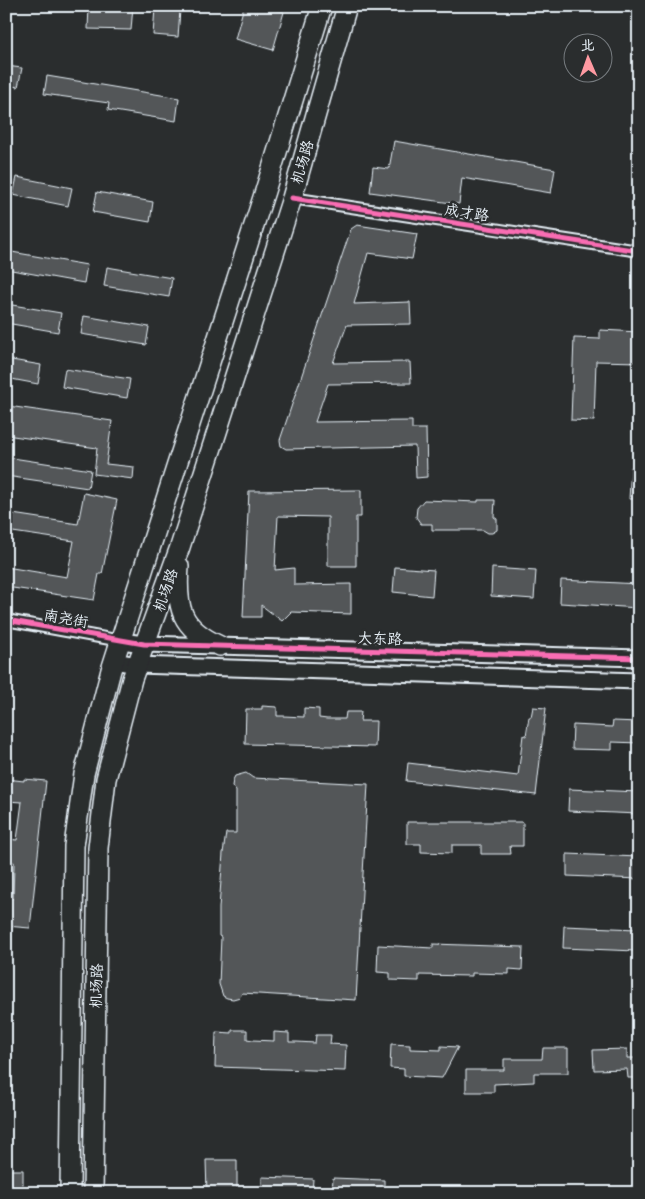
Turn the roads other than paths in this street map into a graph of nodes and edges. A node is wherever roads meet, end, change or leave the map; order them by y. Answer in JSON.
{"nodes":[{"id":1,"x":322,"y":6,"type":"edge"},
{"id":2,"x":347,"y":6,"type":"edge"},
{"id":3,"x":292,"y":198,"type":"junction"},
{"id":4,"x":639,"y":251,"type":"edge"},
{"id":5,"x":180,"y":547,"type":"junction"},
{"id":6,"x":6,"y":620,"type":"edge"},
{"id":7,"x":121,"y":641,"type":"junction"},
{"id":8,"x":144,"y":644,"type":"junction"},
{"id":9,"x":220,"y":646,"type":"junction"},
{"id":10,"x":639,"y":658,"type":"edge"},
{"id":11,"x":114,"y":662,"type":"junction"},
{"id":12,"x":137,"y":665,"type":"junction"},
{"id":13,"x":639,"y":681,"type":"edge"},
{"id":14,"x":70,"y":1193,"type":"edge"},
{"id":15,"x":93,"y":1193,"type":"edge"}],
"edges":[{"from":1,"to":7,"type":"highway","name":"机场路"},
{"from":2,"to":3,"type":"highway","name":"机场路"},
{"from":3,"to":4,"type":"street","name":"成才路"},
{"from":3,"to":5,"type":"highway","name":"机场路"},
{"from":5,"to":8,"type":"highway","name":"机场路"},
{"from":5,"to":9,"type":"highway"},
{"from":6,"to":7,"type":"street","name":"南尧街"},
{"from":7,"to":8,"type":"street","name":"大东路"},
{"from":7,"to":11,"type":"highway","name":"机场路"},
{"from":8,"to":9,"type":"street","name":"大东路"},
{"from":8,"to":12,"type":"highway","name":"机场路"},
{"from":9,"to":10,"type":"street","name":"大东路"},
{"from":11,"to":12,"type":"street"},
{"from":11,"to":14,"type":"highway","name":"机场路"},
{"from":12,"to":13,"type":"street"},
{"from":12,"to":15,"type":"highway","name":"机场路"}]}
